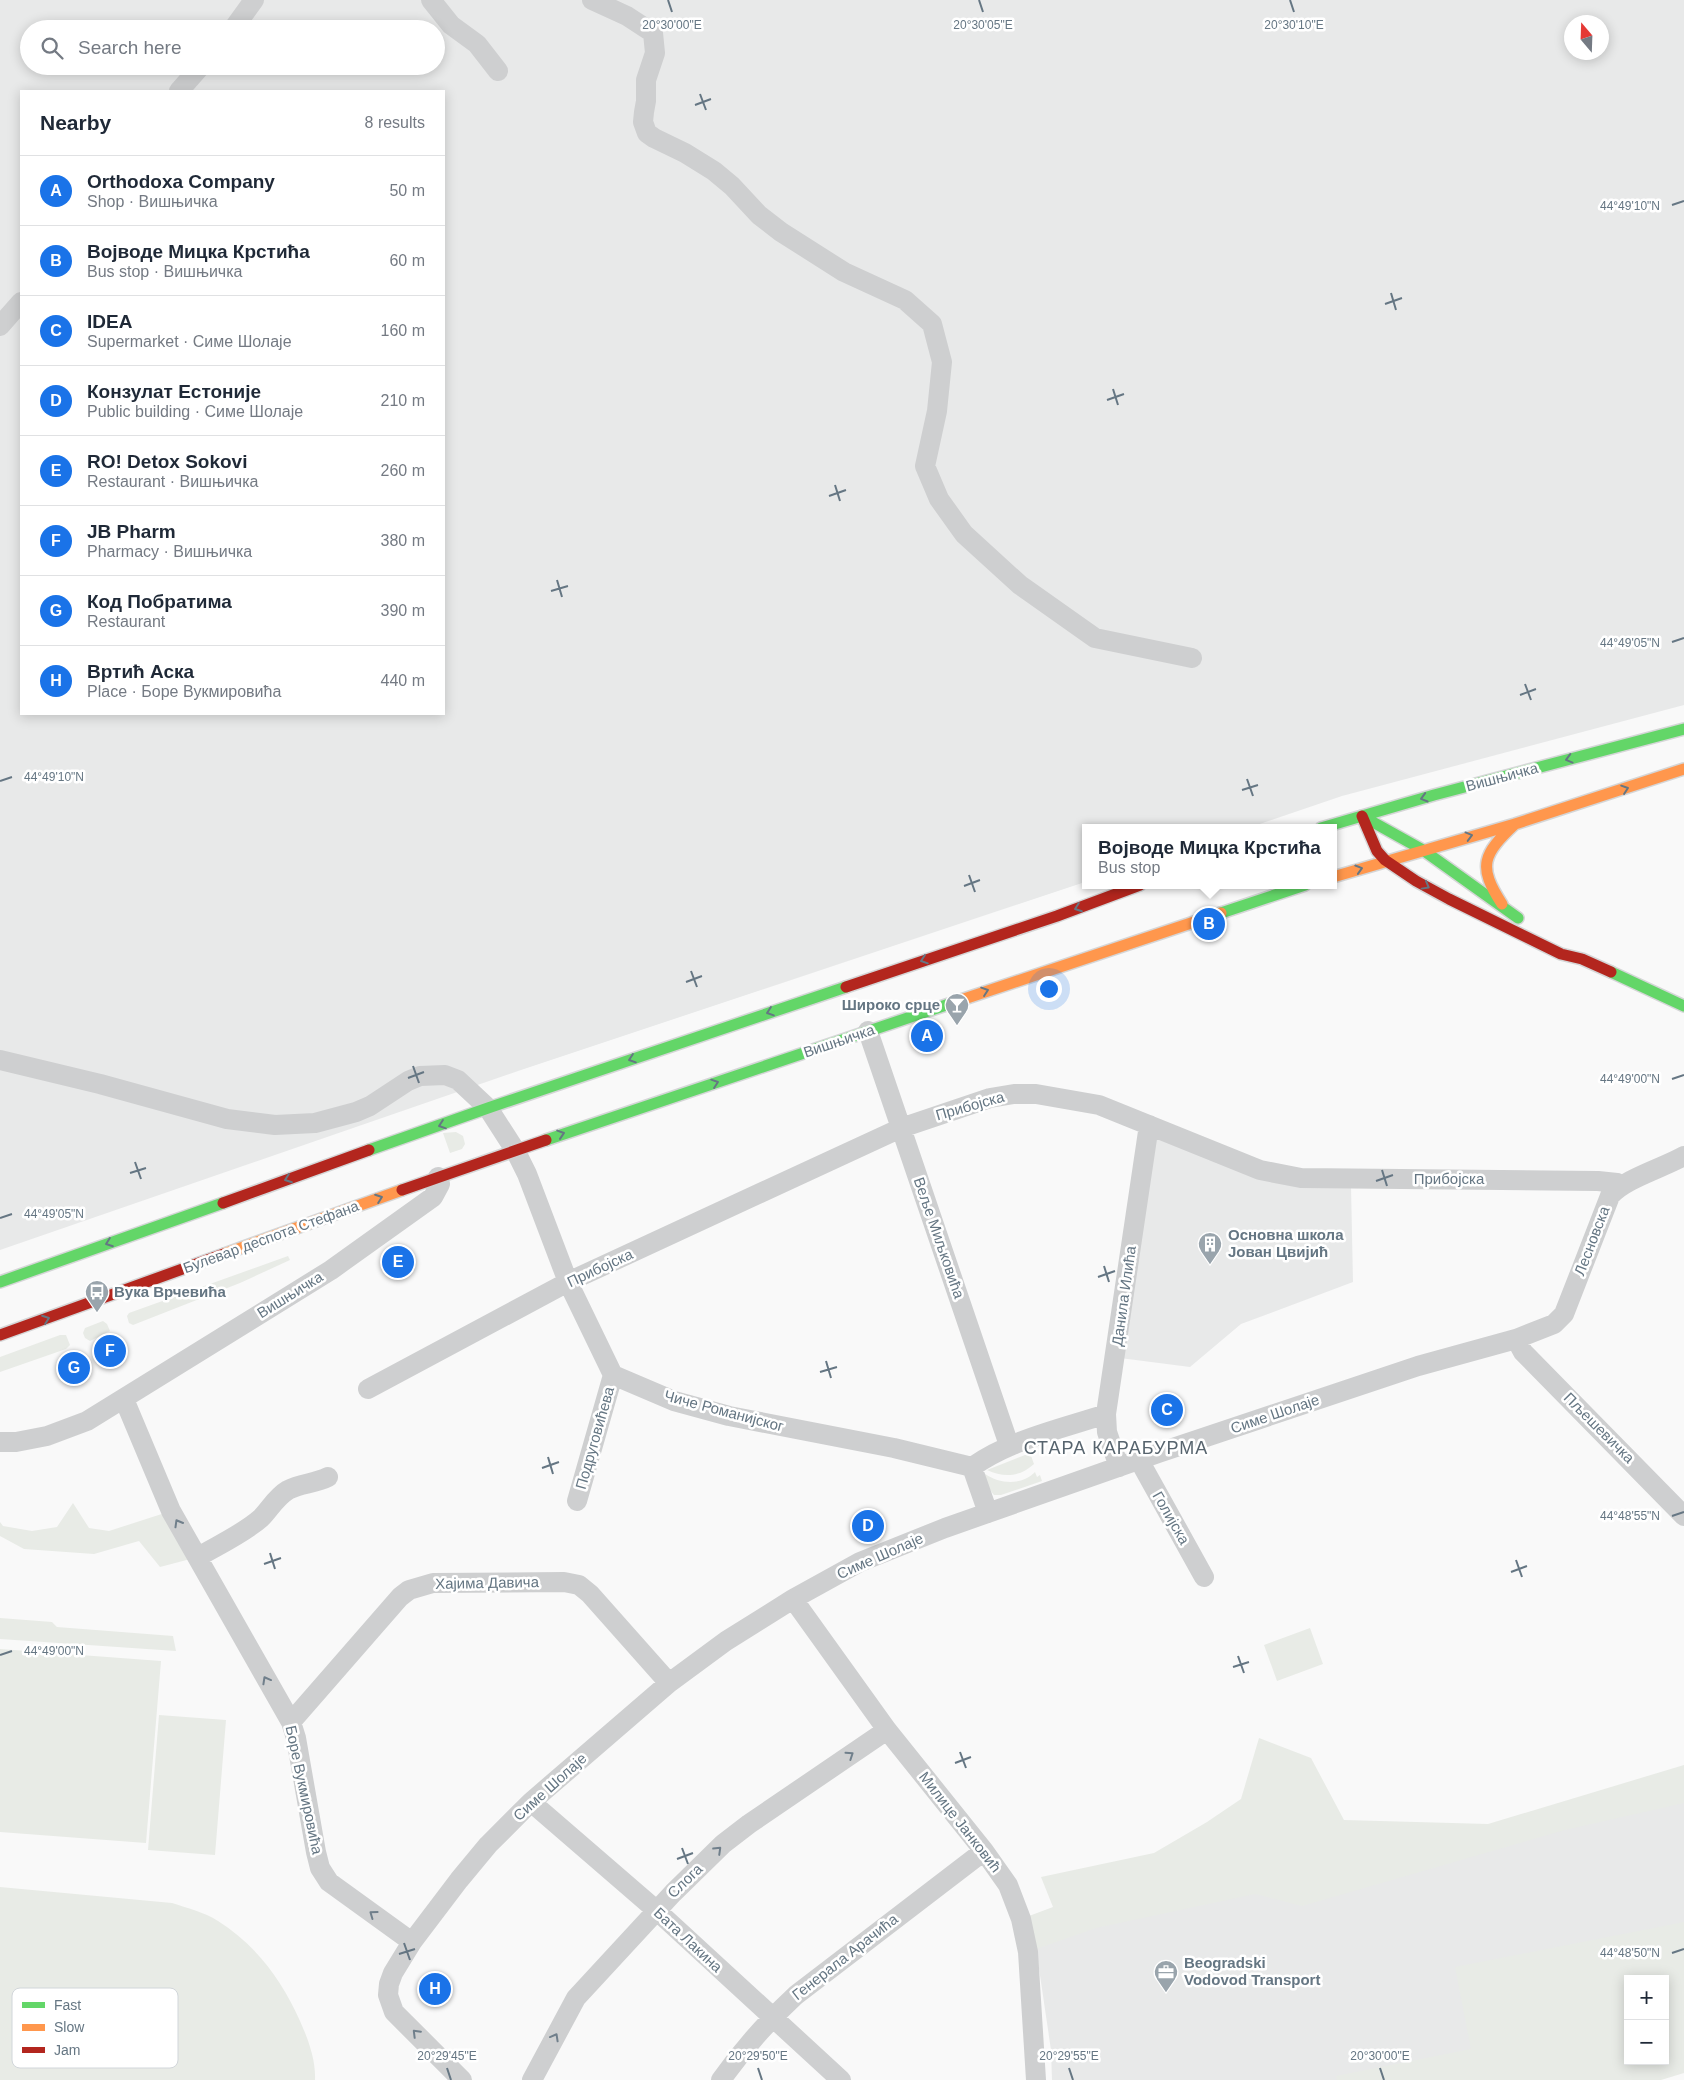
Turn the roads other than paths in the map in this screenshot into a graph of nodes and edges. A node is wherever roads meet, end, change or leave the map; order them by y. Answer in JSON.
{"nodes":[{"id":1,"x":254,"y":0,"type":"edge"},
{"id":2,"x":431,"y":0,"type":"edge"},
{"id":3,"x":592,"y":0,"type":"edge"},
{"id":4,"x":239,"y":20,"type":"edge"},
{"id":5,"x":498,"y":71,"type":"dead end"},
{"id":6,"x":193,"y":75,"type":"edge"},
{"id":7,"x":180,"y":90,"type":"edge"},
{"id":8,"x":20,"y":303,"type":"edge"},
{"id":9,"x":0,"y":326,"type":"edge"},
{"id":10,"x":1192,"y":658,"type":"dead end"},
{"id":11,"x":1684,"y":729,"type":"edge"},
{"id":12,"x":1684,"y":769,"type":"edge"},
{"id":13,"x":1362,"y":816,"type":"junction"},
{"id":14,"x":1335,"y":824,"type":"edge"},
{"id":15,"x":1515,"y":824,"type":"junction"},
{"id":16,"x":1422,"y":850,"type":"junction"},
{"id":17,"x":1385,"y":860,"type":"junction"},
{"id":18,"x":1337,"y":875,"type":"edge"},
{"id":19,"x":1129,"y":889,"type":"edge"},
{"id":20,"x":1293,"y":889,"type":"edge"},
{"id":21,"x":1507,"y":911,"type":"junction"},
{"id":22,"x":1582,"y":959,"type":"junction"},
{"id":23,"x":1684,"y":1006,"type":"edge"},
{"id":24,"x":868,"y":1030,"type":"junction"},
{"id":25,"x":0,"y":1060,"type":"edge"},
{"id":26,"x":488,"y":1108,"type":"junction"},
{"id":27,"x":1149,"y":1125,"type":"junction"},
{"id":28,"x":901,"y":1128,"type":"junction"},
{"id":29,"x":515,"y":1150,"type":"junction"},
{"id":30,"x":1684,"y":1156,"type":"edge"},
{"id":31,"x":438,"y":1177,"type":"junction"},
{"id":32,"x":1621,"y":1185,"type":"junction"},
{"id":33,"x":0,"y":1282,"type":"edge"},
{"id":34,"x":568,"y":1282,"type":"junction"},
{"id":35,"x":0,"y":1335,"type":"edge"},
{"id":36,"x":1516,"y":1339,"type":"junction"},
{"id":37,"x":613,"y":1375,"type":"junction"},
{"id":38,"x":368,"y":1390,"type":"dead end"},
{"id":39,"x":124,"y":1399,"type":"junction"},
{"id":40,"x":1106,"y":1414,"type":"junction"},
{"id":41,"x":0,"y":1442,"type":"edge"},
{"id":42,"x":1009,"y":1446,"type":"junction"},
{"id":43,"x":1139,"y":1460,"type":"junction"},
{"id":44,"x":972,"y":1467,"type":"junction"},
{"id":45,"x":1119,"y":1467,"type":"junction"},
{"id":46,"x":328,"y":1477,"type":"dead end"},
{"id":47,"x":577,"y":1501,"type":"dead end"},
{"id":48,"x":988,"y":1513,"type":"junction"},
{"id":49,"x":1683,"y":1513,"type":"edge"},
{"id":50,"x":198,"y":1557,"type":"junction"},
{"id":51,"x":1204,"y":1577,"type":"dead end"},
{"id":52,"x":793,"y":1599,"type":"junction"},
{"id":53,"x":669,"y":1683,"type":"junction"},
{"id":54,"x":291,"y":1722,"type":"junction"},
{"id":55,"x":887,"y":1730,"type":"junction"},
{"id":56,"x":531,"y":1802,"type":"junction"},
{"id":57,"x":984,"y":1851,"type":"junction"},
{"id":58,"x":656,"y":1910,"type":"junction"},
{"id":59,"x":412,"y":1942,"type":"junction"},
{"id":60,"x":771,"y":2017,"type":"junction"},
{"id":61,"x":462,"y":2080,"type":"edge"},
{"id":62,"x":532,"y":2080,"type":"edge"},
{"id":63,"x":721,"y":2080,"type":"edge"},
{"id":64,"x":841,"y":2080,"type":"edge"},
{"id":65,"x":1036,"y":2080,"type":"edge"}],
"edges":[{"from":1,"to":4,"type":"street"},
{"from":2,"to":5,"type":"street"},
{"from":3,"to":10,"type":"street"},
{"from":6,"to":7,"type":"street"},
{"from":8,"to":9,"type":"street"},
{"from":11,"to":13,"type":"main road","name":"Вишњичка","one_way":true},
{"from":15,"to":12,"type":"main road","one_way":true},
{"from":13,"to":14,"type":"main road","name":"Вишњичка"},
{"from":13,"to":16,"type":"main road"},
{"from":13,"to":17,"type":"main road"},
{"from":16,"to":15,"type":"main road","one_way":true},
{"from":15,"to":21,"type":"main road"},
{"from":16,"to":17,"type":"main road"},
{"from":16,"to":21,"type":"main road"},
{"from":18,"to":17,"type":"main road","one_way":true},
{"from":17,"to":22,"type":"main road","one_way":true},
{"from":19,"to":26,"type":"main road","one_way":true},
{"from":24,"to":20,"type":"main road","name":"Вишњичка","one_way":true},
{"from":21,"to":22,"type":"main road"},
{"from":22,"to":23,"type":"main road"},
{"from":24,"to":28,"type":"street","name":"Веље Миљковића"},
{"from":29,"to":24,"type":"main road","name":"Вишњичка","one_way":true},
{"from":25,"to":26,"type":"street"},
{"from":26,"to":29,"type":"street"},
{"from":26,"to":33,"type":"main road","one_way":true},
{"from":27,"to":28,"type":"street","name":"Прибојска"},
{"from":27,"to":32,"type":"street","name":"Прибојска"},
{"from":27,"to":40,"type":"street","name":"Данила Илића"},
{"from":28,"to":34,"type":"street","name":"Прибојска"},
{"from":28,"to":42,"type":"street","name":"Веље Миљковића"},
{"from":29,"to":31,"type":"main road","name":"Булевар деспота Стефана"},
{"from":29,"to":34,"type":"street"},
{"from":30,"to":32,"type":"street","name":"Лесновска"},
{"from":35,"to":31,"type":"main road","name":"Булевар деспота Стефана","one_way":true},
{"from":31,"to":39,"type":"street","name":"Вишњичка"},
{"from":32,"to":36,"type":"street","name":"Лесновска"},
{"from":34,"to":37,"type":"street"},
{"from":34,"to":38,"type":"street","name":"Прибојска"},
{"from":36,"to":43,"type":"street","name":"Симе Шолаје"},
{"from":36,"to":49,"type":"street","name":"Пљешевичка"},
{"from":37,"to":44,"type":"street","name":"Чиче Романијског"},
{"from":37,"to":47,"type":"street","name":"Подруговићева"},
{"from":39,"to":41,"type":"street"},
{"from":50,"to":39,"type":"street","name":"Боре Вукмировића","one_way":true},
{"from":40,"to":42,"type":"street"},
{"from":40,"to":45,"type":"street","name":"Данила Илића"},
{"from":42,"to":44,"type":"street"},
{"from":43,"to":45,"type":"street","name":"Симе Шолаје"},
{"from":43,"to":51,"type":"street","name":"Голијска"},
{"from":44,"to":48,"type":"street"},
{"from":45,"to":48,"type":"street","name":"Симе Шолаје"},
{"from":46,"to":50,"type":"street"},
{"from":48,"to":52,"type":"street","name":"Симе Шолаје"},
{"from":54,"to":50,"type":"street","name":"Боре Вукмировића","one_way":true},
{"from":52,"to":53,"type":"street","name":"Симе Шолаје"},
{"from":52,"to":55,"type":"street","name":"Милице Јанковић"},
{"from":53,"to":54,"type":"street","name":"Хајима Давича"},
{"from":53,"to":56,"type":"street","name":"Симе Шолаје"},
{"from":59,"to":54,"type":"street","name":"Боре Вукмировића","one_way":true},
{"from":55,"to":57,"type":"street","name":"Милице Јанковић"},
{"from":58,"to":55,"type":"street","name":"Слога","one_way":true},
{"from":56,"to":58,"type":"street","name":"Бата Лакина"},
{"from":56,"to":59,"type":"street","name":"Симе Шолаје"},
{"from":57,"to":60,"type":"street","name":"Генерала Арачића"},
{"from":57,"to":65,"type":"street","name":"Милице Јанковић"},
{"from":58,"to":60,"type":"street","name":"Бата Лакина"},
{"from":62,"to":58,"type":"street","name":"Слога","one_way":true},
{"from":61,"to":59,"type":"street","one_way":true},
{"from":60,"to":63,"type":"street","name":"Генерала Арачића"},
{"from":60,"to":64,"type":"street","name":"Бата Лакина"}]}
